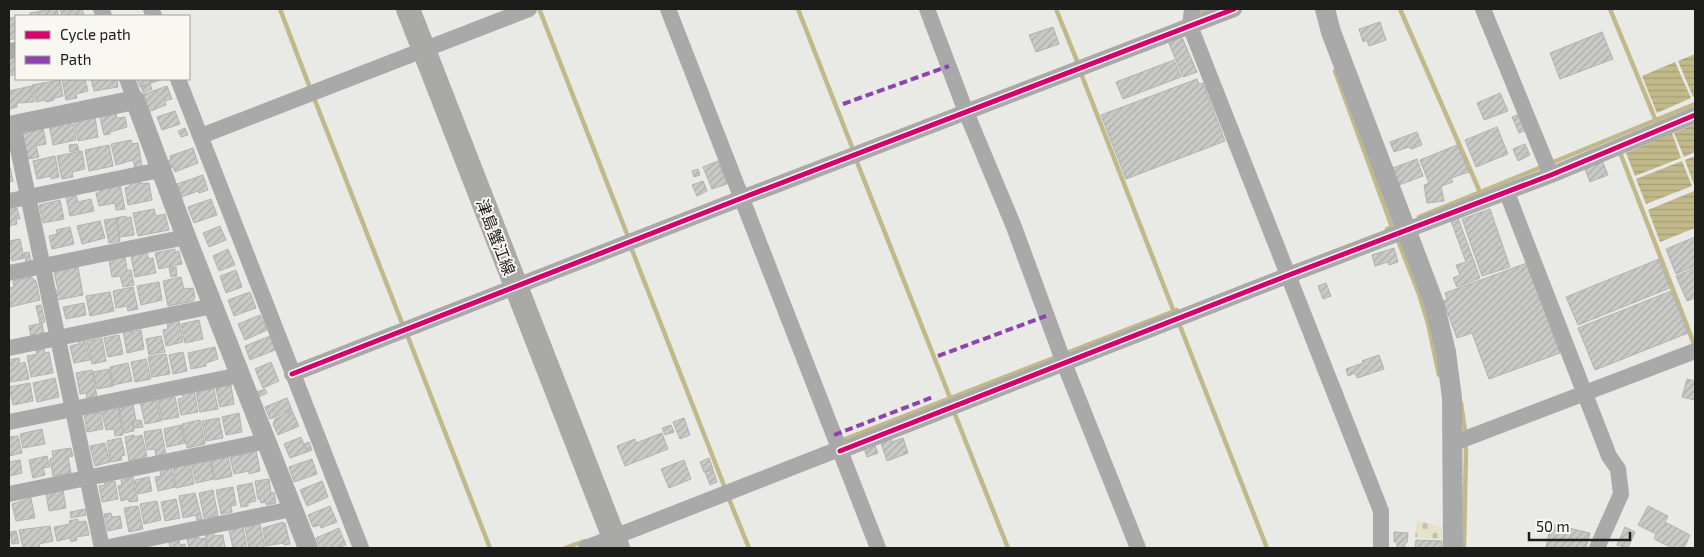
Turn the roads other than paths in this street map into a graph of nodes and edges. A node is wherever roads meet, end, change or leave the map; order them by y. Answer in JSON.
{"nodes":[{"id":1,"x":408,"y":9,"type":"edge"},
{"id":2,"x":529,"y":9,"type":"edge"},
{"id":3,"x":668,"y":9,"type":"edge"},
{"id":4,"x":927,"y":9,"type":"edge"},
{"id":5,"x":1192,"y":9,"type":"edge"},
{"id":6,"x":1234,"y":9,"type":"edge"},
{"id":7,"x":1325,"y":9,"type":"edge"},
{"id":8,"x":1483,"y":9,"type":"edge"},
{"id":9,"x":1190,"y":26,"type":"junction"},
{"id":10,"x":424,"y":50,"type":"junction"},
{"id":11,"x":127,"y":80,"type":"edge"},
{"id":12,"x":178,"y":80,"type":"edge"},
{"id":13,"x":135,"y":100,"type":"junction"},
{"id":14,"x":966,"y":112,"type":"junction"},
{"id":15,"x":1695,"y":115,"type":"edge"},
{"id":16,"x":11,"y":126,"type":"edge"},
{"id":17,"x":201,"y":136,"type":"junction"},
{"id":18,"x":1549,"y":169,"type":"junction"},
{"id":19,"x":160,"y":170,"type":"junction"},
{"id":20,"x":1507,"y":193,"type":"junction"},
{"id":21,"x":29,"y":197,"type":"junction"},
{"id":22,"x":742,"y":198,"type":"junction"},
{"id":23,"x":9,"y":201,"type":"edge"},
{"id":24,"x":1406,"y":232,"type":"junction"},
{"id":25,"x":186,"y":237,"type":"junction"},
{"id":26,"x":43,"y":266,"type":"junction"},
{"id":27,"x":1287,"y":270,"type":"junction"},
{"id":28,"x":9,"y":273,"type":"edge"},
{"id":29,"x":516,"y":287,"type":"junction"},
{"id":30,"x":213,"y":306,"type":"junction"},
{"id":31,"x":58,"y":337,"type":"junction"},
{"id":32,"x":9,"y":348,"type":"edge"},
{"id":33,"x":1695,"y":351,"type":"edge"},
{"id":34,"x":1062,"y":357,"type":"junction"},
{"id":35,"x":292,"y":374,"type":"junction"},
{"id":36,"x":240,"y":375,"type":"junction"},
{"id":37,"x":1585,"y":393,"type":"junction"},
{"id":38,"x":73,"y":408,"type":"junction"},
{"id":39,"x":9,"y":422,"type":"edge"},
{"id":40,"x":266,"y":441,"type":"junction"},
{"id":41,"x":1454,"y":443,"type":"junction"},
{"id":42,"x":838,"y":446,"type":"junction"},
{"id":43,"x":87,"y":477,"type":"junction"},
{"id":44,"x":9,"y":494,"type":"edge"},
{"id":45,"x":292,"y":509,"type":"junction"},
{"id":46,"x":616,"y":543,"type":"edge"},
{"id":47,"x":102,"y":548,"type":"edge"},
{"id":48,"x":308,"y":548,"type":"edge"},
{"id":49,"x":361,"y":548,"type":"edge"},
{"id":50,"x":586,"y":548,"type":"edge"},
{"id":51,"x":878,"y":548,"type":"edge"},
{"id":52,"x":1138,"y":548,"type":"edge"},
{"id":53,"x":1381,"y":548,"type":"edge"},
{"id":54,"x":1453,"y":548,"type":"edge"},
{"id":55,"x":1597,"y":548,"type":"edge"}],
"edges":[{"from":1,"to":10,"type":"main road","name":"津島蟹江線"},
{"from":2,"to":10,"type":"street"},
{"from":3,"to":22,"type":"street"},
{"from":4,"to":14,"type":"street"},
{"from":5,"to":9,"type":"street"},
{"from":6,"to":9,"type":"street"},
{"from":7,"to":24,"type":"street"},
{"from":8,"to":18,"type":"street"},
{"from":9,"to":14,"type":"street"},
{"from":9,"to":27,"type":"street"},
{"from":10,"to":17,"type":"street"},
{"from":10,"to":29,"type":"main road","name":"津島蟹江線"},
{"from":11,"to":13,"type":"street"},
{"from":12,"to":17,"type":"street"},
{"from":13,"to":16,"type":"street"},
{"from":13,"to":19,"type":"street"},
{"from":14,"to":22,"type":"street"},
{"from":14,"to":34,"type":"street"},
{"from":15,"to":18,"type":"street"},
{"from":16,"to":21,"type":"street"},
{"from":17,"to":35,"type":"street"},
{"from":18,"to":20,"type":"street"},
{"from":19,"to":21,"type":"street"},
{"from":19,"to":25,"type":"street"},
{"from":20,"to":24,"type":"street"},
{"from":20,"to":37,"type":"street"},
{"from":21,"to":23,"type":"street"},
{"from":21,"to":26,"type":"street"},
{"from":22,"to":29,"type":"street"},
{"from":22,"to":42,"type":"street"},
{"from":24,"to":27,"type":"street"},
{"from":24,"to":41,"type":"street"},
{"from":25,"to":26,"type":"street"},
{"from":25,"to":30,"type":"street"},
{"from":26,"to":28,"type":"street"},
{"from":26,"to":31,"type":"street"},
{"from":27,"to":34,"type":"street"},
{"from":27,"to":53,"type":"street"},
{"from":29,"to":35,"type":"street"},
{"from":29,"to":46,"type":"main road","name":"津島蟹江線"},
{"from":30,"to":31,"type":"street"},
{"from":30,"to":36,"type":"street"},
{"from":31,"to":32,"type":"street"},
{"from":31,"to":38,"type":"street"},
{"from":33,"to":37,"type":"street"},
{"from":34,"to":42,"type":"street"},
{"from":34,"to":52,"type":"street"},
{"from":35,"to":49,"type":"street"},
{"from":36,"to":38,"type":"street"},
{"from":36,"to":40,"type":"street"},
{"from":37,"to":41,"type":"street"},
{"from":37,"to":55,"type":"street"},
{"from":38,"to":39,"type":"street"},
{"from":38,"to":43,"type":"street"},
{"from":40,"to":43,"type":"street"},
{"from":40,"to":45,"type":"street"},
{"from":41,"to":54,"type":"street"},
{"from":42,"to":46,"type":"street"},
{"from":42,"to":51,"type":"street"},
{"from":43,"to":44,"type":"street"},
{"from":43,"to":47,"type":"street"},
{"from":45,"to":47,"type":"street"},
{"from":45,"to":48,"type":"street"},
{"from":46,"to":50,"type":"street"}]}
